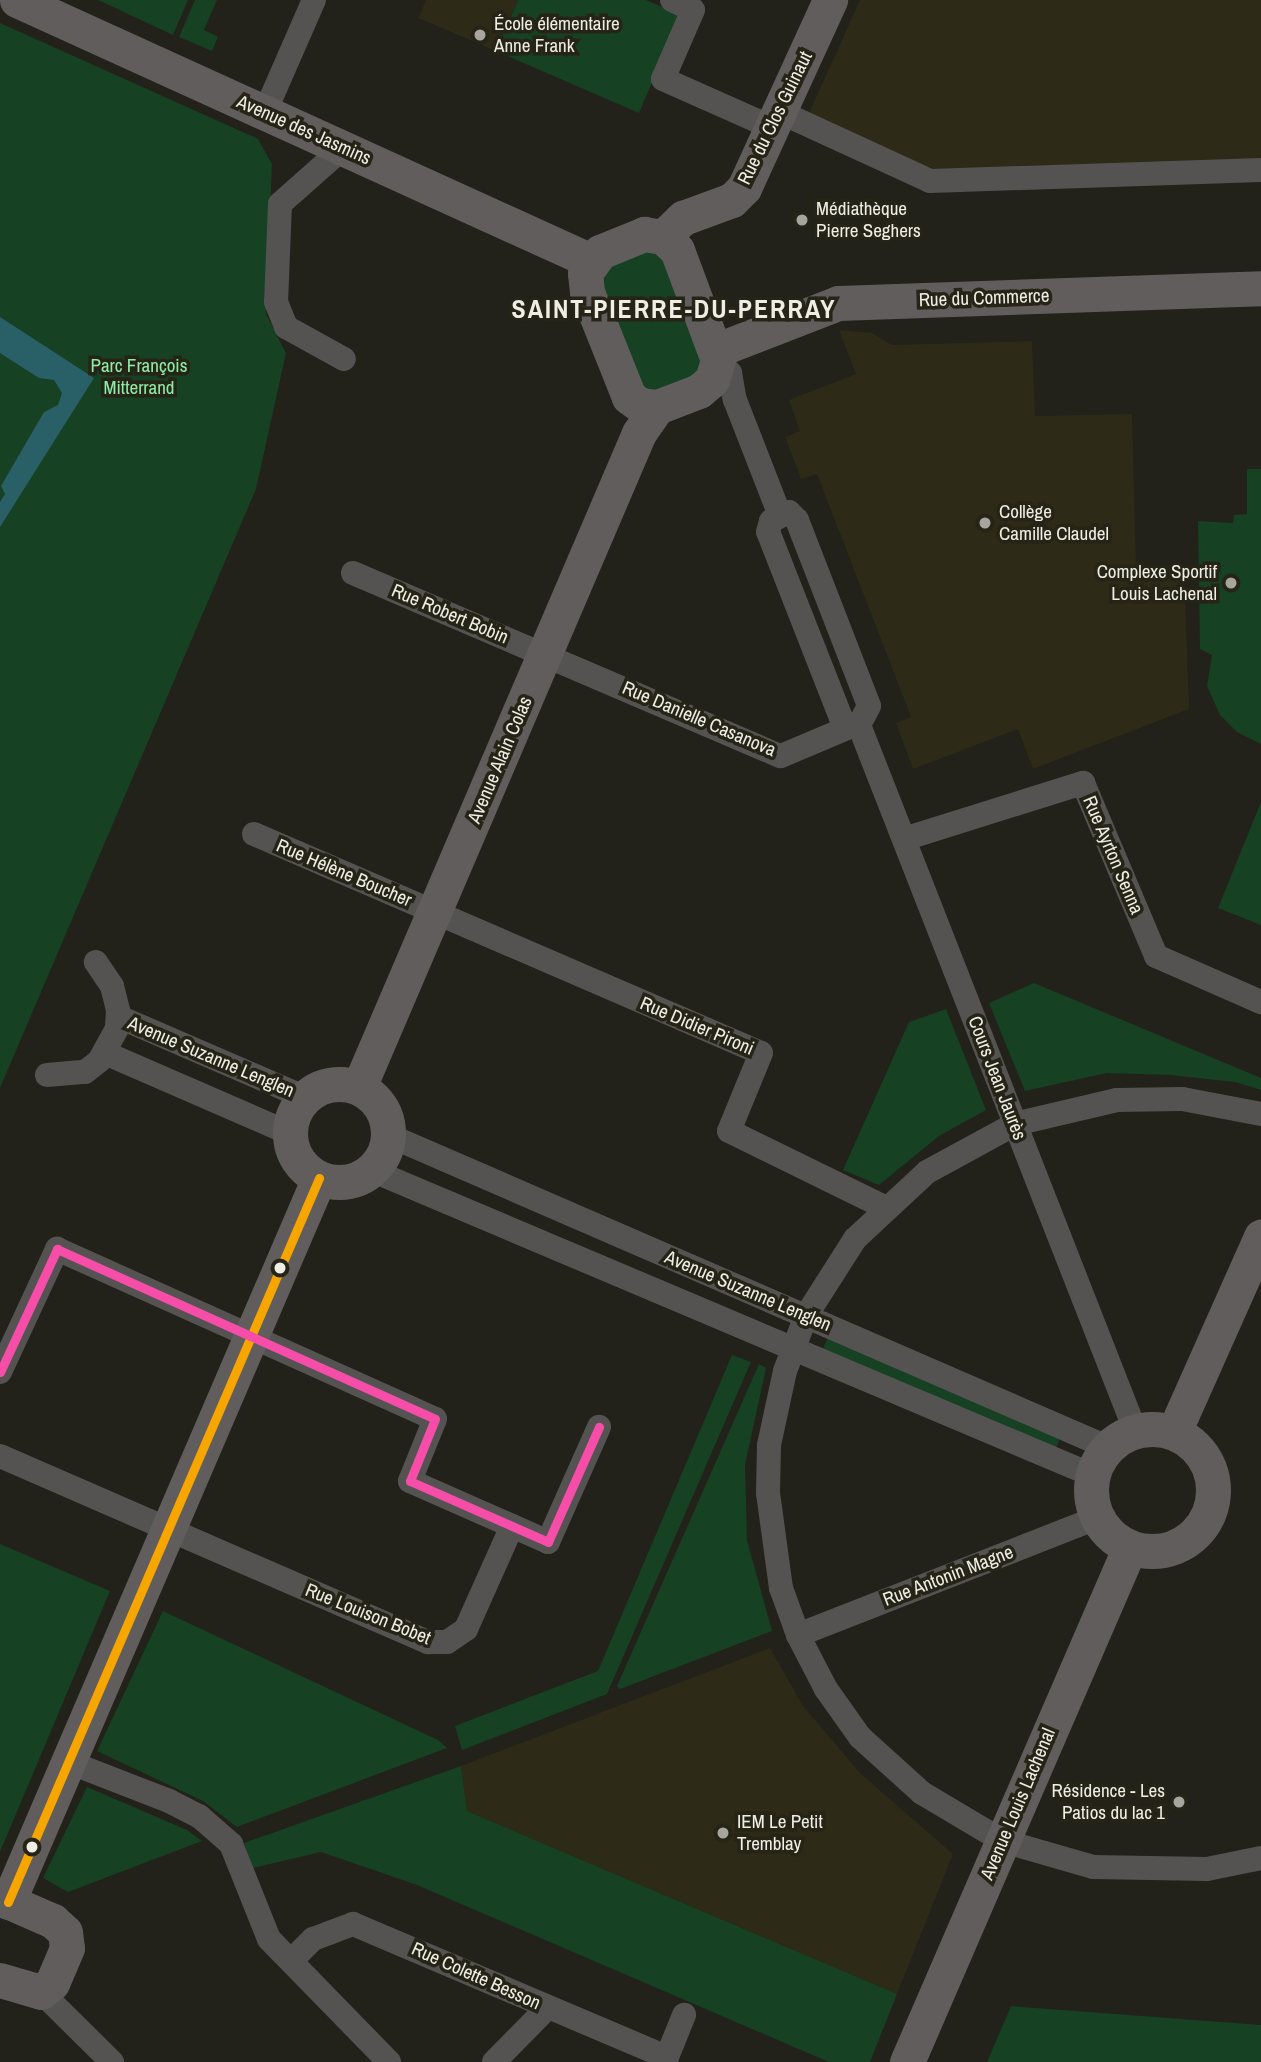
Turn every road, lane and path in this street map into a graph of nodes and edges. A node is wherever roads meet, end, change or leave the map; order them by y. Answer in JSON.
{"nodes":[{"id":1,"x":17,"y":0,"type":"edge"},
{"id":2,"x":314,"y":0,"type":"edge"},
{"id":3,"x":672,"y":0,"type":"edge"},
{"id":4,"x":830,"y":0,"type":"edge"},
{"id":5,"x":265,"y":112,"type":"junction"},
{"id":6,"x":776,"y":120,"type":"junction"},
{"id":7,"x":343,"y":148,"type":"junction"},
{"id":8,"x":1261,"y":170,"type":"edge"},
{"id":9,"x":663,"y":237,"type":"junction"},
{"id":10,"x":591,"y":261,"type":"junction"},
{"id":11,"x":1261,"y":288,"type":"edge"},
{"id":12,"x":718,"y":355,"type":"junction"},
{"id":13,"x":344,"y":359,"type":"dead end"},
{"id":14,"x":699,"y":391,"type":"junction"},
{"id":15,"x":735,"y":400,"type":"junction"},
{"id":16,"x":642,"y":412,"type":"junction"},
{"id":17,"x":353,"y":573,"type":"dead end"},
{"id":18,"x":546,"y":654,"type":"junction"},
{"id":19,"x":856,"y":726,"type":"junction"},
{"id":20,"x":254,"y":834,"type":"dead end"},
{"id":21,"x":904,"y":839,"type":"junction"},
{"id":22,"x":435,"y":912,"type":"junction"},
{"id":23,"x":96,"y":962,"type":"dead end"},
{"id":24,"x":1261,"y":1002,"type":"edge"},
{"id":25,"x":119,"y":1017,"type":"junction"},
{"id":26,"x":105,"y":1053,"type":"junction"},
{"id":27,"x":47,"y":1075,"type":"dead end"},
{"id":28,"x":359,"y":1087,"type":"junction"},
{"id":29,"x":304,"y":1097,"type":"junction"},
{"id":30,"x":1261,"y":1114,"type":"edge"},
{"id":31,"x":1015,"y":1124,"type":"junction"},
{"id":32,"x":289,"y":1133,"type":"junction"},
{"id":33,"x":388,"y":1135,"type":"junction"},
{"id":34,"x":371,"y":1170,"type":"junction"},
{"id":35,"x":319,"y":1178,"type":"junction"},
{"id":36,"x":884,"y":1207,"type":"junction"},
{"id":37,"x":1261,"y":1237,"type":"edge"},
{"id":38,"x":806,"y":1316,"type":"junction"},
{"id":39,"x":251,"y":1334,"type":"junction"},
{"id":40,"x":792,"y":1348,"type":"junction"},
{"id":41,"x":0,"y":1372,"type":"edge"},
{"id":42,"x":599,"y":1427,"type":"dead end"},
{"id":43,"x":1174,"y":1432,"type":"junction"},
{"id":44,"x":1111,"y":1451,"type":"junction"},
{"id":45,"x":0,"y":1456,"type":"edge"},
{"id":46,"x":1097,"y":1518,"type":"junction"},
{"id":47,"x":512,"y":1526,"type":"junction"},
{"id":48,"x":166,"y":1529,"type":"junction"},
{"id":49,"x":1130,"y":1547,"type":"junction"},
{"id":50,"x":798,"y":1635,"type":"junction"},
{"id":51,"x":66,"y":1761,"type":"junction"},
{"id":52,"x":1003,"y":1841,"type":"junction"},
{"id":53,"x":1261,"y":1858,"type":"edge"},
{"id":54,"x":4,"y":1900,"type":"edge"},
{"id":55,"x":291,"y":1961,"type":"junction"},
{"id":56,"x":0,"y":1980,"type":"edge"},
{"id":57,"x":41,"y":1992,"type":"junction"},
{"id":58,"x":548,"y":2007,"type":"junction"},
{"id":59,"x":684,"y":2015,"type":"dead end"},
{"id":60,"x":666,"y":2059,"type":"edge"},
{"id":61,"x":111,"y":2062,"type":"edge"},
{"id":62,"x":389,"y":2062,"type":"edge"},
{"id":63,"x":494,"y":2062,"type":"edge"},
{"id":64,"x":907,"y":2062,"type":"edge"}],
"edges":[{"from":1,"to":5,"type":"street","name":"Avenue des Jasmins"},
{"from":2,"to":5,"type":"street"},
{"from":3,"to":6,"type":"street"},
{"from":4,"to":6,"type":"street","name":"Rue du Clos Guinaut"},
{"from":5,"to":7,"type":"street","name":"Avenue des Jasmins"},
{"from":6,"to":8,"type":"street"},
{"from":6,"to":9,"type":"street","name":"Rue du Clos Guinaut"},
{"from":7,"to":10,"type":"street","name":"Avenue des Jasmins"},
{"from":7,"to":13,"type":"street"},
{"from":9,"to":10,"type":"street"},
{"from":9,"to":12,"type":"street"},
{"from":10,"to":16,"type":"street"},
{"from":11,"to":12,"type":"street","name":"Rue du Commerce"},
{"from":12,"to":14,"type":"street"},
{"from":12,"to":15,"type":"street"},
{"from":14,"to":15,"type":"street"},
{"from":14,"to":16,"type":"street"},
{"from":15,"to":19,"type":"street"},
{"from":16,"to":18,"type":"street","name":"Avenue Alain Colas"},
{"from":17,"to":18,"type":"street","name":"Rue Robert Bobin"},
{"from":18,"to":19,"type":"street","name":"Rue Danielle Casanova"},
{"from":18,"to":22,"type":"street","name":"Avenue Alain Colas"},
{"from":19,"to":21,"type":"street","name":"Cours Jean Jaurès"},
{"from":20,"to":22,"type":"street","name":"Rue Hélène Boucher"},
{"from":21,"to":24,"type":"street","name":"Rue Ayrton Senna"},
{"from":21,"to":31,"type":"street","name":"Cours Jean Jaurès"},
{"from":22,"to":28,"type":"street","name":"Avenue Alain Colas"},
{"from":22,"to":36,"type":"street","name":"Rue Didier Pironi"},
{"from":23,"to":25,"type":"street","name":"Avenue Suzanne Lenglen"},
{"from":25,"to":26,"type":"street","name":"Avenue Suzanne Lenglen"},
{"from":25,"to":29,"type":"street","name":"Avenue Suzanne Lenglen"},
{"from":26,"to":27,"type":"street","name":"Avenue Suzanne Lenglen"},
{"from":26,"to":32,"type":"street","name":"Avenue Suzanne Lenglen"},
{"from":28,"to":29,"type":"street"},
{"from":28,"to":33,"type":"street"},
{"from":29,"to":32,"type":"street"},
{"from":30,"to":31,"type":"street"},
{"from":31,"to":36,"type":"street"},
{"from":31,"to":44,"type":"street","name":"Cours Jean Jaurès"},
{"from":32,"to":35,"type":"street"},
{"from":33,"to":34,"type":"street"},
{"from":33,"to":38,"type":"street","name":"Avenue Suzanne Lenglen"},
{"from":34,"to":35,"type":"street"},
{"from":34,"to":40,"type":"street","name":"Avenue Suzanne Lenglen"},
{"from":35,"to":39,"type":"street"},
{"from":36,"to":38,"type":"street"},
{"from":37,"to":43,"type":"street"},
{"from":38,"to":40,"type":"street"},
{"from":38,"to":44,"type":"street","name":"Avenue Suzanne Lenglen"},
{"from":39,"to":41,"type":"street"},
{"from":39,"to":47,"type":"street"},
{"from":39,"to":48,"type":"street"},
{"from":40,"to":44,"type":"street","name":"Avenue Suzanne Lenglen"},
{"from":40,"to":50,"type":"street"},
{"from":42,"to":47,"type":"street"},
{"from":43,"to":44,"type":"street"},
{"from":43,"to":49,"type":"street"},
{"from":44,"to":46,"type":"street"},
{"from":45,"to":48,"type":"street","name":"Rue Louison Bobet"},
{"from":46,"to":49,"type":"street"},
{"from":46,"to":50,"type":"street","name":"Rue Antonin Magne"},
{"from":47,"to":48,"type":"street","name":"Rue Louison Bobet"},
{"from":48,"to":51,"type":"street"},
{"from":49,"to":52,"type":"street","name":"Avenue Louis Lachenal"},
{"from":50,"to":52,"type":"street"},
{"from":51,"to":54,"type":"street"},
{"from":51,"to":55,"type":"street"},
{"from":52,"to":53,"type":"street"},
{"from":52,"to":64,"type":"street","name":"Avenue Louis Lachenal"},
{"from":54,"to":57,"type":"street"},
{"from":55,"to":58,"type":"street","name":"Rue Colette Besson"},
{"from":55,"to":62,"type":"street"},
{"from":56,"to":57,"type":"street"},
{"from":57,"to":61,"type":"street"},
{"from":58,"to":60,"type":"street","name":"Rue Colette Besson"},
{"from":58,"to":63,"type":"street"},
{"from":59,"to":60,"type":"street","name":"Rue Colette Besson"}]}
